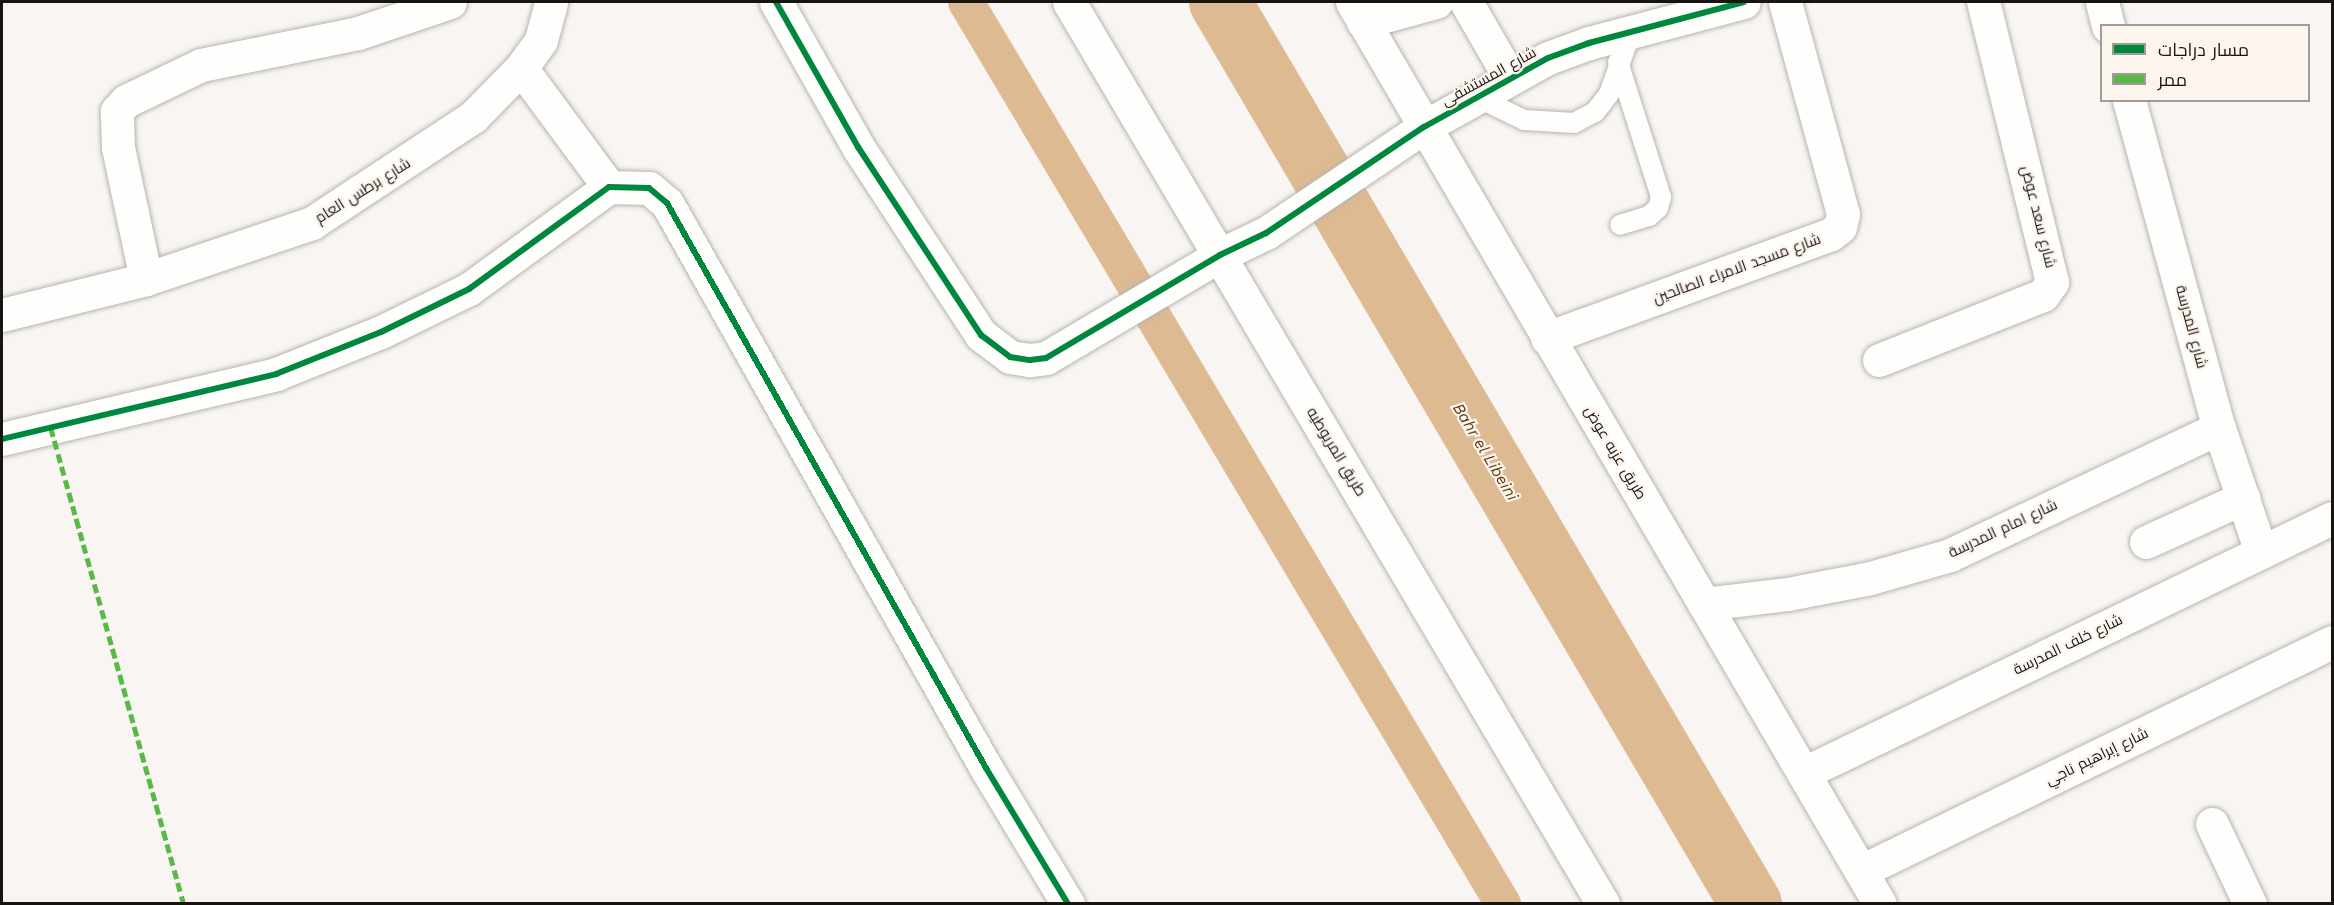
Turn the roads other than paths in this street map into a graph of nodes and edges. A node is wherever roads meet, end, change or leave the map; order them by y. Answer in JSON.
{"nodes":[{"id":1,"x":450,"y":2,"type":"edge"},
{"id":2,"x":551,"y":2,"type":"edge"},
{"id":3,"x":776,"y":2,"type":"edge"},
{"id":4,"x":1069,"y":2,"type":"edge"},
{"id":5,"x":1436,"y":2,"type":"edge"},
{"id":6,"x":1466,"y":2,"type":"edge"},
{"id":7,"x":1744,"y":2,"type":"edge"},
{"id":8,"x":1785,"y":2,"type":"edge"},
{"id":9,"x":1983,"y":2,"type":"edge"},
{"id":10,"x":2102,"y":2,"type":"edge"},
{"id":11,"x":1357,"y":12,"type":"edge"},
{"id":12,"x":2108,"y":24,"type":"edge"},
{"id":13,"x":1631,"y":32,"type":"junction"},
{"id":14,"x":1618,"y":62,"type":"junction"},
{"id":15,"x":521,"y":68,"type":"junction"},
{"id":16,"x":1510,"y":78,"type":"junction"},
{"id":17,"x":1477,"y":97,"type":"junction"},
{"id":18,"x":2130,"y":102,"type":"edge"},
{"id":19,"x":1424,"y":127,"type":"junction"},
{"id":20,"x":601,"y":177,"type":"junction"},
{"id":21,"x":1620,"y":225,"type":"dead end"},
{"id":22,"x":1220,"y":255,"type":"junction"},
{"id":23,"x":146,"y":279,"type":"junction"},
{"id":24,"x":2,"y":315,"type":"edge"},
{"id":25,"x":1547,"y":338,"type":"junction"},
{"id":26,"x":1879,"y":360,"type":"dead end"},
{"id":27,"x":2219,"y":428,"type":"junction"},
{"id":28,"x":2,"y":439,"type":"edge"},
{"id":29,"x":2243,"y":498,"type":"junction"},
{"id":30,"x":2332,"y":518,"type":"edge"},
{"id":31,"x":2146,"y":542,"type":"dead end"},
{"id":32,"x":2261,"y":552,"type":"junction"},
{"id":33,"x":1704,"y":604,"type":"junction"},
{"id":34,"x":2332,"y":642,"type":"edge"},
{"id":35,"x":1804,"y":773,"type":"junction"},
{"id":36,"x":2212,"y":824,"type":"dead end"},
{"id":37,"x":1861,"y":871,"type":"junction"},
{"id":38,"x":1068,"y":903,"type":"edge"},
{"id":39,"x":1603,"y":903,"type":"edge"},
{"id":40,"x":1880,"y":903,"type":"edge"},
{"id":41,"x":2250,"y":903,"type":"edge"}],
"edges":[{"from":1,"to":23,"type":"street"},
{"from":2,"to":15,"type":"street","name":"شارع برطس العام"},
{"from":3,"to":22,"type":"street","name":"شارع المستشفى"},
{"from":4,"to":22,"type":"street","name":"طريق المريوطيه"},
{"from":5,"to":11,"type":"street"},
{"from":6,"to":16,"type":"street"},
{"from":7,"to":13,"type":"street","name":"شارع المستشفى"},
{"from":8,"to":25,"type":"street","name":"شارع مسجد الامراء الصالحين"},
{"from":9,"to":26,"type":"street","name":"شارع سعد عوض"},
{"from":10,"to":12,"type":"street"},
{"from":11,"to":19,"type":"street","name":"طريق عزبه عوض"},
{"from":13,"to":14,"type":"lane"},
{"from":13,"to":16,"type":"street","name":"شارع المستشفى"},
{"from":14,"to":17,"type":"lane"},
{"from":14,"to":21,"type":"lane"},
{"from":15,"to":20,"type":"street"},
{"from":15,"to":23,"type":"street","name":"شارع برطس العام"},
{"from":16,"to":17,"type":"street","name":"شارع المستشفى"},
{"from":17,"to":19,"type":"street","name":"شارع المستشفى"},
{"from":18,"to":27,"type":"street","name":"شارع المدرسة"},
{"from":19,"to":22,"type":"street","name":"شارع المستشفى"},
{"from":19,"to":25,"type":"street","name":"طريق عزبه عوض"},
{"from":20,"to":28,"type":"street"},
{"from":20,"to":38,"type":"street"},
{"from":22,"to":39,"type":"street","name":"طريق المريوطيه"},
{"from":23,"to":24,"type":"street","name":"شارع برطس العام"},
{"from":25,"to":33,"type":"street","name":"طريق عزبه عوض"},
{"from":27,"to":29,"type":"street","name":"شارع المدرسة"},
{"from":27,"to":33,"type":"street","name":"شارع امام المدرسة"},
{"from":29,"to":31,"type":"street"},
{"from":29,"to":32,"type":"street","name":"شارع المدرسة"},
{"from":30,"to":32,"type":"street","name":"شارع خلف المدرسة"},
{"from":32,"to":35,"type":"street","name":"شارع خلف المدرسة"},
{"from":33,"to":35,"type":"street","name":"طريق عزبه عوض"},
{"from":34,"to":37,"type":"street","name":"شارع إبراهيم ناجي"},
{"from":35,"to":37,"type":"street","name":"طريق عزبه عوض"},
{"from":36,"to":41,"type":"street"},
{"from":37,"to":40,"type":"street","name":"طريق عزبه عوض"}]}
